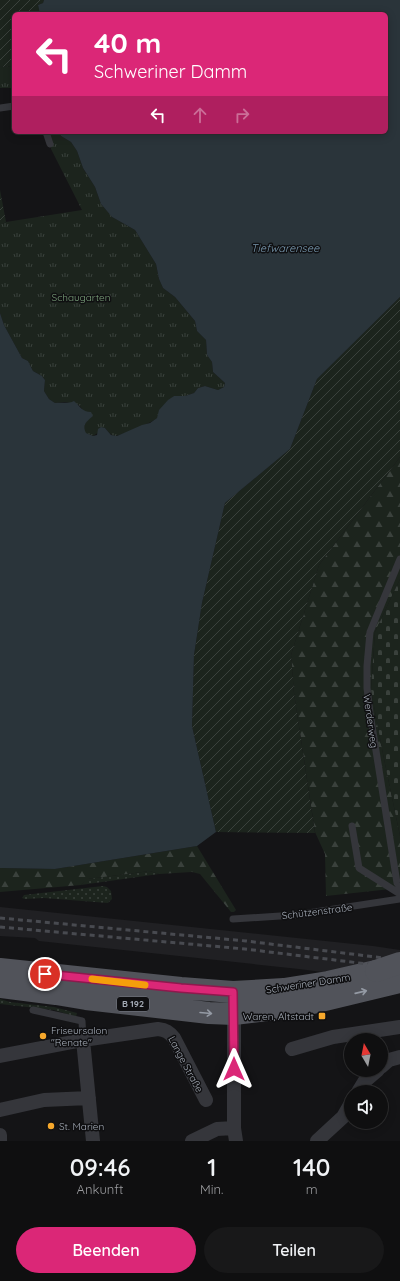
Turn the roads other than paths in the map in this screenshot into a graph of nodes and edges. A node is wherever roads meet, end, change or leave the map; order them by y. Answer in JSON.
{"nodes":[{"id":1,"x":12,"y":106,"type":"edge"},
{"id":2,"x":0,"y":108,"type":"edge"},
{"id":3,"x":47,"y":134,"type":"edge"},
{"id":4,"x":50,"y":144,"type":"dead end"},
{"id":5,"x":400,"y":559,"type":"edge"},
{"id":6,"x":352,"y":826,"type":"dead end"},
{"id":7,"x":400,"y":887,"type":"edge"},
{"id":8,"x":400,"y":894,"type":"edge"},
{"id":9,"x":400,"y":900,"type":"edge"},
{"id":10,"x":233,"y":919,"type":"dead end"},
{"id":11,"x":400,"y":963,"type":"edge"},
{"id":12,"x":0,"y":969,"type":"edge"},
{"id":13,"x":392,"y":984,"type":"edge"},
{"id":14,"x":0,"y":987,"type":"edge"},
{"id":15,"x":233,"y":992,"type":"junction"},
{"id":16,"x":33,"y":1010,"type":"dead end"},
{"id":17,"x":234,"y":1014,"type":"junction"},
{"id":18,"x":400,"y":1027,"type":"edge"},
{"id":19,"x":83,"y":1040,"type":"junction"},
{"id":20,"x":292,"y":1049,"type":"dead end"},
{"id":21,"x":0,"y":1056,"type":"edge"},
{"id":22,"x":400,"y":1057,"type":"edge"},
{"id":23,"x":388,"y":1061,"type":"edge"},
{"id":24,"x":370,"y":1077,"type":"edge"},
{"id":25,"x":362,"y":1085,"type":"edge"},
{"id":26,"x":89,"y":1098,"type":"junction"},
{"id":27,"x":206,"y":1100,"type":"dead end"},
{"id":28,"x":0,"y":1110,"type":"edge"},
{"id":29,"x":344,"y":1115,"type":"edge"},
{"id":30,"x":235,"y":1134,"type":"edge"},
{"id":31,"x":0,"y":1135,"type":"edge"},
{"id":32,"x":0,"y":1141,"type":"edge"},
{"id":33,"x":93,"y":1141,"type":"edge"},
{"id":34,"x":192,"y":1141,"type":"edge"},
{"id":35,"x":318,"y":1141,"type":"edge"}],
"edges":[{"from":1,"to":2,"type":"lane"},
{"from":3,"to":4,"type":"lane"},
{"from":5,"to":7,"type":"lane","name":"Werderweg"},
{"from":6,"to":8,"type":"lane"},
{"from":9,"to":10,"type":"lane","name":"Schützenstraße"},
{"from":11,"to":15,"type":"main road","name":"Schweriner Damm","number":"B 192","bridge":true},
{"from":12,"to":15,"type":"main road","name":"Schweriner Damm","number":"B 192"},
{"from":17,"to":13,"type":"main road","name":"Schweriner Damm","number":"B 192","one_way":true},
{"from":14,"to":17,"type":"main road","name":"Schweriner Damm","number":"B 192","one_way":true},
{"from":15,"to":17,"type":"main road"},
{"from":16,"to":19,"type":"lane"},
{"from":17,"to":30,"type":"street"},
{"from":18,"to":20,"type":"street"},
{"from":19,"to":21,"type":"street","name":"Lange Straße"},
{"from":19,"to":26,"type":"street"},
{"from":19,"to":27,"type":"street","name":"Lange Straße"},
{"from":22,"to":23,"type":"street"},
{"from":24,"to":25,"type":"street"},
{"from":26,"to":28,"type":"street"},
{"from":26,"to":33,"type":"street"},
{"from":29,"to":35,"type":"street"},
{"from":30,"to":34,"type":"street"},
{"from":31,"to":32,"type":"street"}]}
